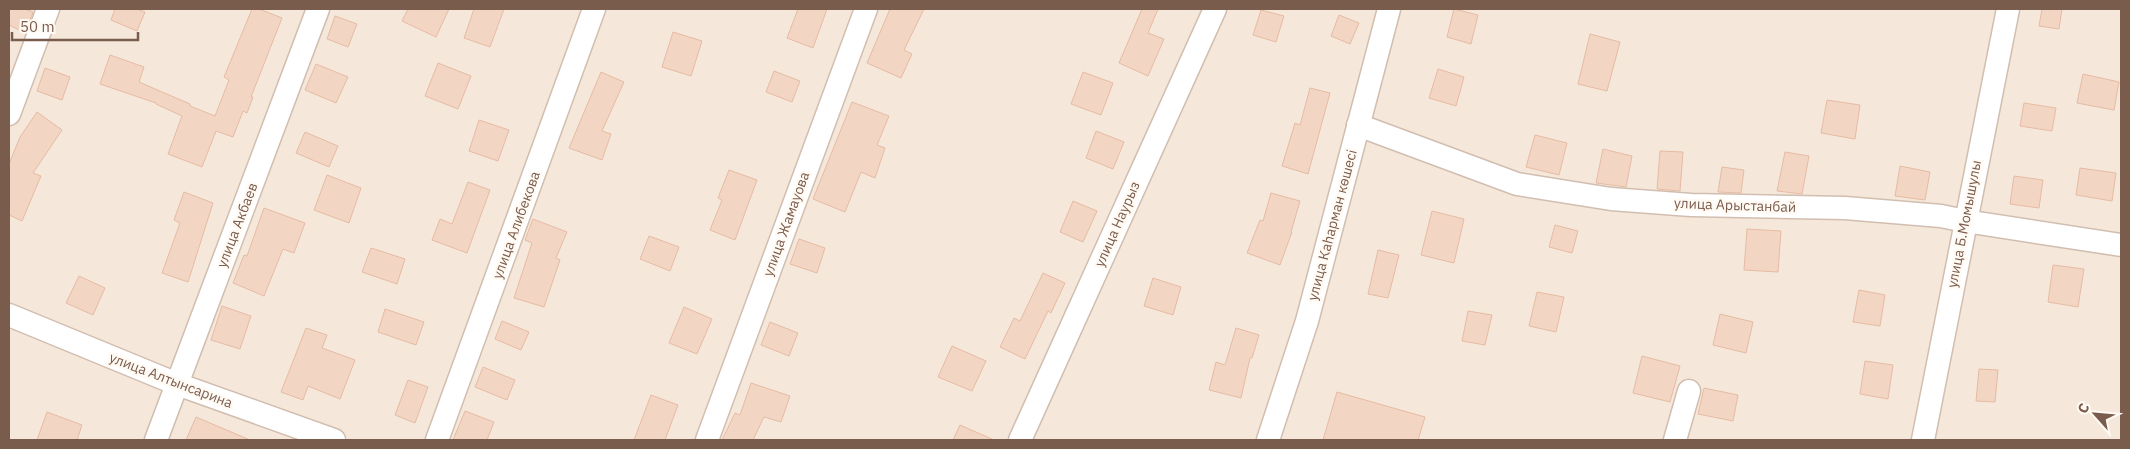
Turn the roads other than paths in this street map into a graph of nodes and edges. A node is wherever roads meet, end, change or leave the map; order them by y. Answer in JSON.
{"nodes":[{"id":1,"x":48,"y":9,"type":"edge"},
{"id":2,"x":318,"y":9,"type":"edge"},
{"id":3,"x":594,"y":9,"type":"edge"},
{"id":4,"x":866,"y":9,"type":"edge"},
{"id":5,"x":1214,"y":9,"type":"edge"},
{"id":6,"x":1389,"y":9,"type":"edge"},
{"id":7,"x":2008,"y":9,"type":"edge"},
{"id":8,"x":9,"y":114,"type":"edge"},
{"id":9,"x":1358,"y":125,"type":"junction"},
{"id":10,"x":1965,"y":221,"type":"junction"},
{"id":11,"x":2121,"y":245,"type":"edge"},
{"id":12,"x":9,"y":315,"type":"edge"},
{"id":13,"x":177,"y":384,"type":"junction"},
{"id":14,"x":1689,"y":391,"type":"dead end"},
{"id":15,"x":156,"y":440,"type":"edge"},
{"id":16,"x":334,"y":440,"type":"edge"},
{"id":17,"x":437,"y":440,"type":"edge"},
{"id":18,"x":707,"y":440,"type":"edge"},
{"id":19,"x":1020,"y":440,"type":"edge"},
{"id":20,"x":1268,"y":440,"type":"edge"},
{"id":21,"x":1675,"y":440,"type":"edge"},
{"id":22,"x":1923,"y":440,"type":"edge"}],
"edges":[{"from":1,"to":8,"type":"street"},
{"from":2,"to":13,"type":"street","name":"улица Акбаев"},
{"from":3,"to":17,"type":"street","name":"улица Алибекова"},
{"from":4,"to":18,"type":"street","name":"улица Жамауова"},
{"from":5,"to":19,"type":"street","name":"улица Наурыз"},
{"from":6,"to":9,"type":"street","name":"улица Каһарман көшесі"},
{"from":7,"to":10,"type":"street","name":"улица Б.Момышулы"},
{"from":9,"to":10,"type":"street","name":"улица Арыстанбай"},
{"from":9,"to":20,"type":"street","name":"улица Каһарман көшесі"},
{"from":10,"to":11,"type":"street","name":"улица Арыстанбай"},
{"from":10,"to":22,"type":"street","name":"улица Б.Момышулы"},
{"from":12,"to":13,"type":"street","name":"улица Алтынсарина"},
{"from":13,"to":15,"type":"street","name":"улица Акбаев"},
{"from":13,"to":16,"type":"street","name":"улица Алтынсарина"},
{"from":14,"to":21,"type":"street"}]}
